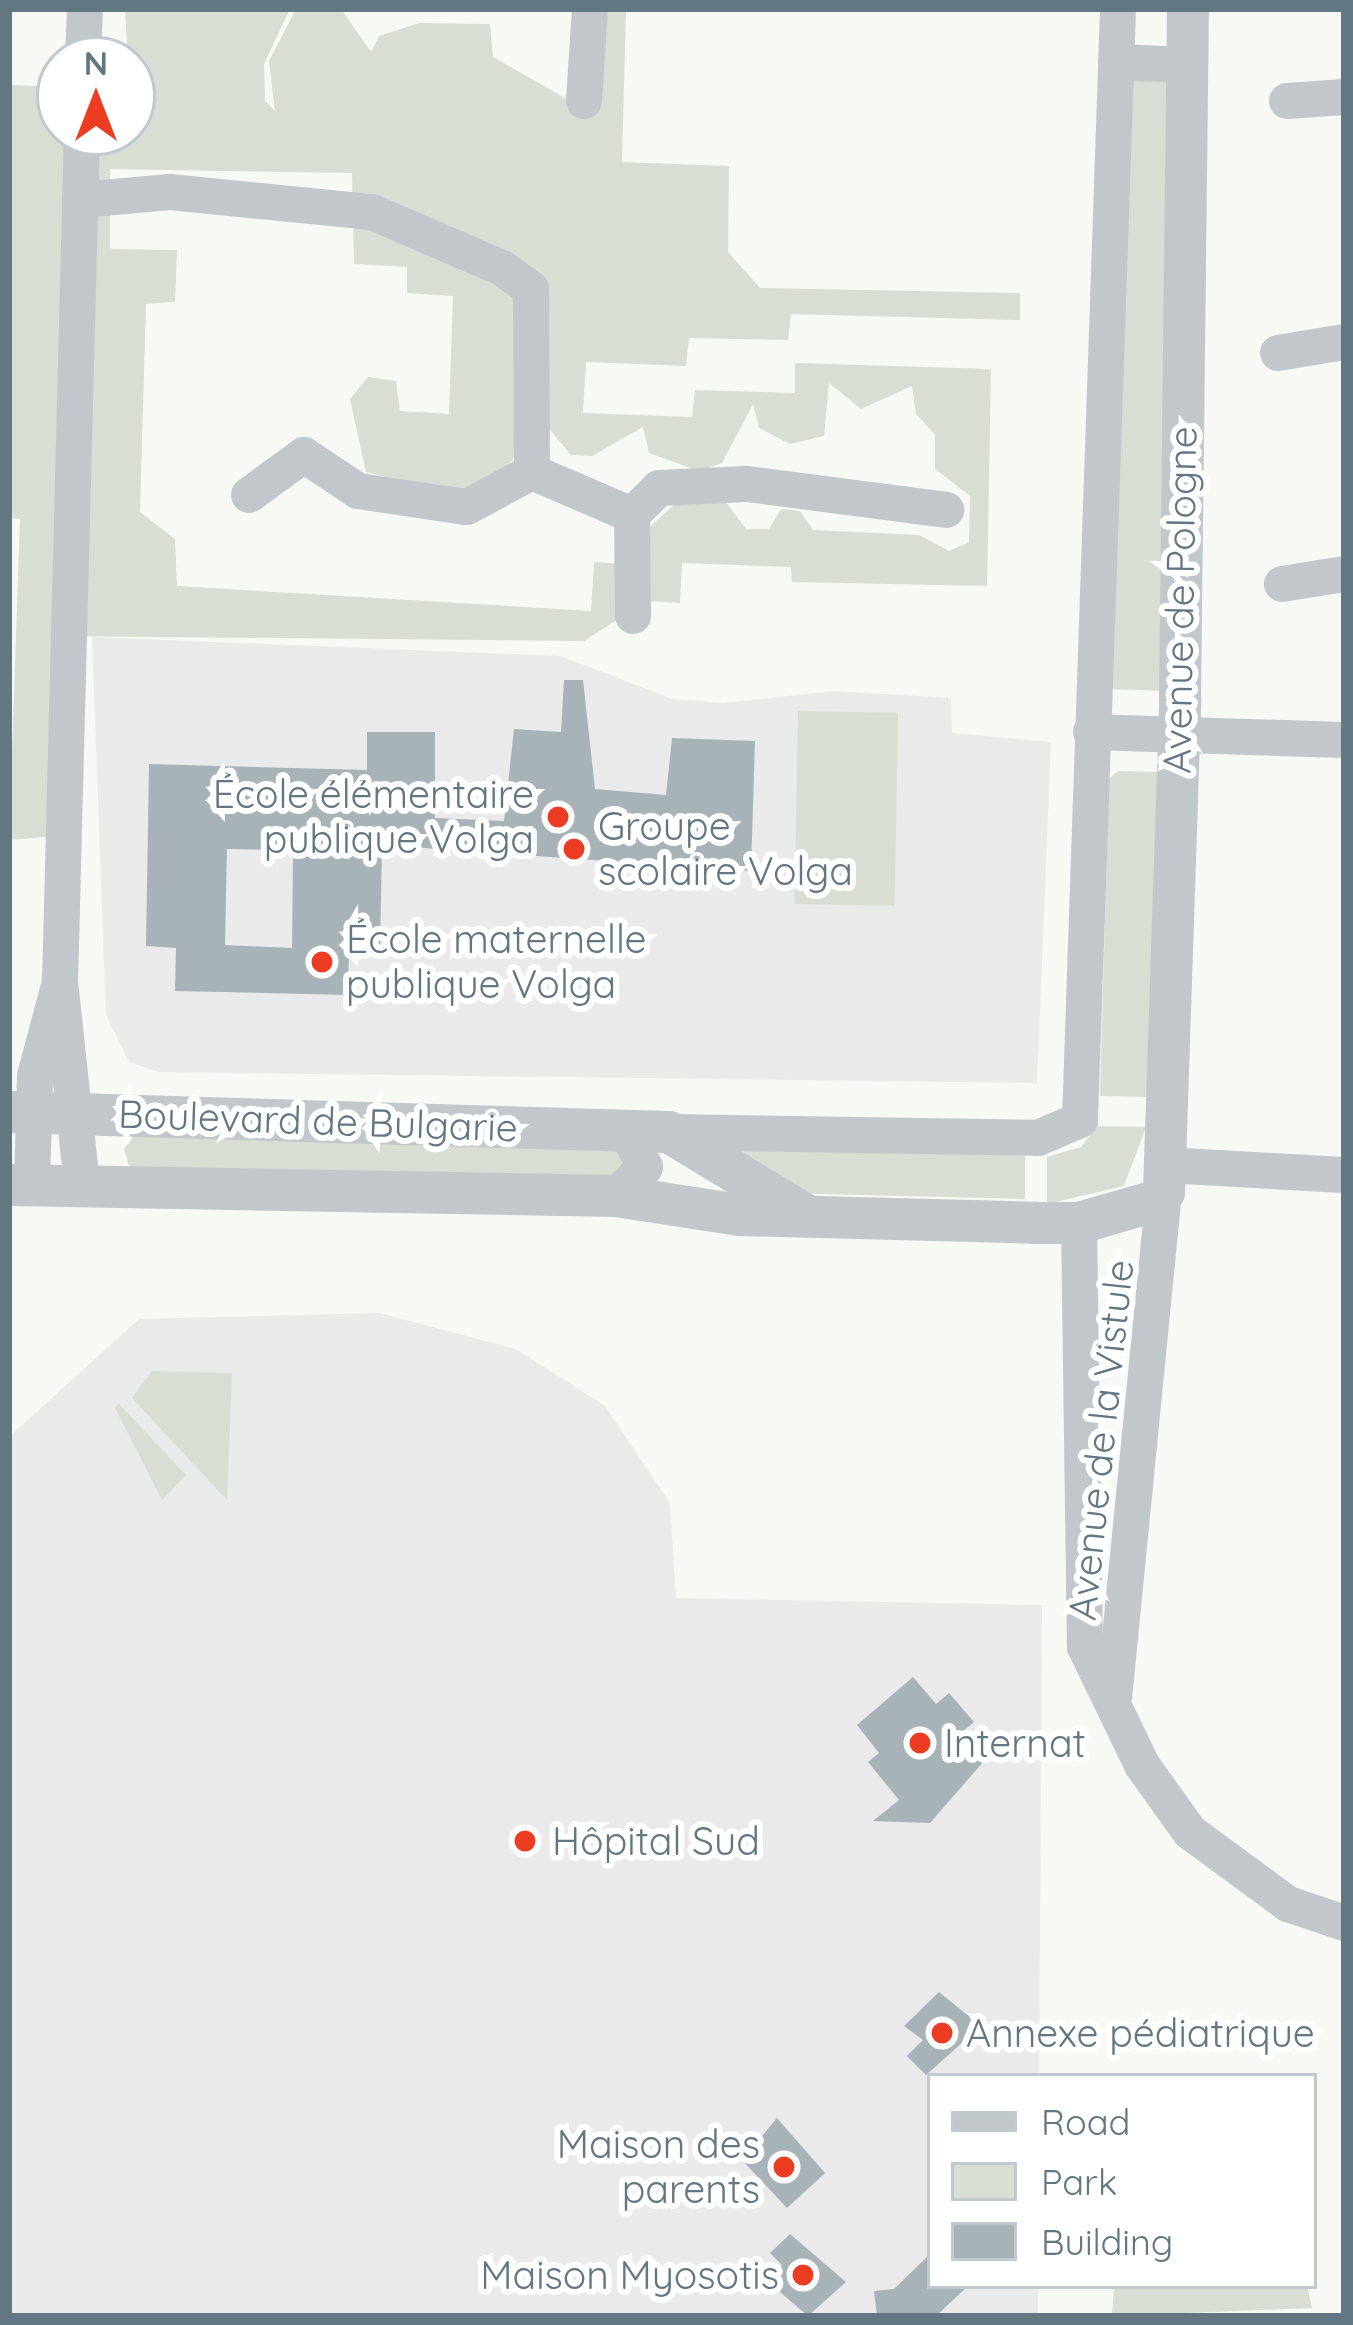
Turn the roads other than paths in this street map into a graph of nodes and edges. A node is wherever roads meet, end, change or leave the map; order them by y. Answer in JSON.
{"nodes":[{"id":1,"x":590,"y":9,"type":"edge"},
{"id":2,"x":1118,"y":9,"type":"edge"},
{"id":3,"x":1187,"y":9,"type":"edge"},
{"id":4,"x":1116,"y":62,"type":"junction"},
{"id":5,"x":1187,"y":65,"type":"junction"},
{"id":6,"x":1344,"y":97,"type":"edge"},
{"id":7,"x":584,"y":100,"type":"dead end"},
{"id":8,"x":1287,"y":100,"type":"dead end"},
{"id":9,"x":81,"y":156,"type":"edge"},
{"id":10,"x":80,"y":200,"type":"junction"},
{"id":11,"x":1344,"y":343,"type":"edge"},
{"id":12,"x":1278,"y":353,"type":"dead end"},
{"id":13,"x":532,"y":472,"type":"junction"},
{"id":14,"x":249,"y":495,"type":"dead end"},
{"id":15,"x":946,"y":510,"type":"dead end"},
{"id":16,"x":632,"y":514,"type":"junction"},
{"id":17,"x":1344,"y":574,"type":"edge"},
{"id":18,"x":1282,"y":584,"type":"dead end"},
{"id":19,"x":633,"y":616,"type":"dead end"},
{"id":20,"x":1091,"y":732,"type":"junction"},
{"id":21,"x":1178,"y":735,"type":"junction"},
{"id":22,"x":1344,"y":740,"type":"edge"},
{"id":23,"x":60,"y":982,"type":"junction"},
{"id":24,"x":21,"y":1112,"type":"edge"},
{"id":25,"x":81,"y":1114,"type":"junction"},
{"id":26,"x":1072,"y":1127,"type":"joint"},
{"id":27,"x":626,"y":1131,"type":"junction"},
{"id":28,"x":669,"y":1132,"type":"junction"},
{"id":29,"x":1344,"y":1175,"type":"edge"},
{"id":30,"x":1165,"y":1178,"type":"junction"},
{"id":31,"x":20,"y":1185,"type":"edge"},
{"id":32,"x":82,"y":1186,"type":"junction"},
{"id":33,"x":616,"y":1196,"type":"junction"},
{"id":34,"x":802,"y":1213,"type":"junction"},
{"id":35,"x":1079,"y":1223,"type":"junction"},
{"id":36,"x":1114,"y":1697,"type":"junction"},
{"id":37,"x":1344,"y":1922,"type":"edge"}],
"edges":[{"from":1,"to":7,"type":"street"},
{"from":2,"to":4,"type":"street","name":"Avenue de Pologne"},
{"from":3,"to":5,"type":"street","name":"Avenue de Pologne"},
{"from":4,"to":5,"type":"street"},
{"from":4,"to":20,"type":"street","name":"Avenue de Pologne"},
{"from":5,"to":21,"type":"street","name":"Avenue de Pologne"},
{"from":6,"to":8,"type":"street"},
{"from":9,"to":10,"type":"street"},
{"from":10,"to":13,"type":"street"},
{"from":10,"to":23,"type":"street"},
{"from":11,"to":12,"type":"street"},
{"from":13,"to":14,"type":"street"},
{"from":13,"to":16,"type":"street"},
{"from":15,"to":16,"type":"street"},
{"from":16,"to":19,"type":"street"},
{"from":17,"to":18,"type":"street"},
{"from":20,"to":21,"type":"street"},
{"from":20,"to":26,"type":"street","name":"Avenue de Pologne"},
{"from":21,"to":22,"type":"street"},
{"from":21,"to":30,"type":"street","name":"Avenue de Pologne"},
{"from":23,"to":24,"type":"street"},
{"from":23,"to":25,"type":"street"},
{"from":24,"to":25,"type":"street","name":"Boulevard de Bulgarie"},
{"from":24,"to":31,"type":"street"},
{"from":25,"to":27,"type":"street","name":"Boulevard de Bulgarie"},
{"from":25,"to":32,"type":"street"},
{"from":26,"to":28,"type":"street","name":"Boulevard de Bulgarie"},
{"from":27,"to":28,"type":"street","name":"Boulevard de Bulgarie"},
{"from":27,"to":33,"type":"street"},
{"from":28,"to":34,"type":"street","name":"Boulevard de Bulgarie"},
{"from":29,"to":30,"type":"street"},
{"from":30,"to":35,"type":"street","name":"Boulevard de Bulgarie"},
{"from":30,"to":36,"type":"street","name":"Avenue de la Vistule"},
{"from":31,"to":32,"type":"street","name":"Boulevard de Bulgarie"},
{"from":32,"to":33,"type":"street","name":"Boulevard de Bulgarie"},
{"from":33,"to":34,"type":"street","name":"Boulevard de Bulgarie"},
{"from":34,"to":35,"type":"street","name":"Boulevard de Bulgarie"},
{"from":35,"to":36,"type":"street","name":"Avenue de la Vistule"},
{"from":36,"to":37,"type":"street","name":"Avenue de la Vistule"}]}
